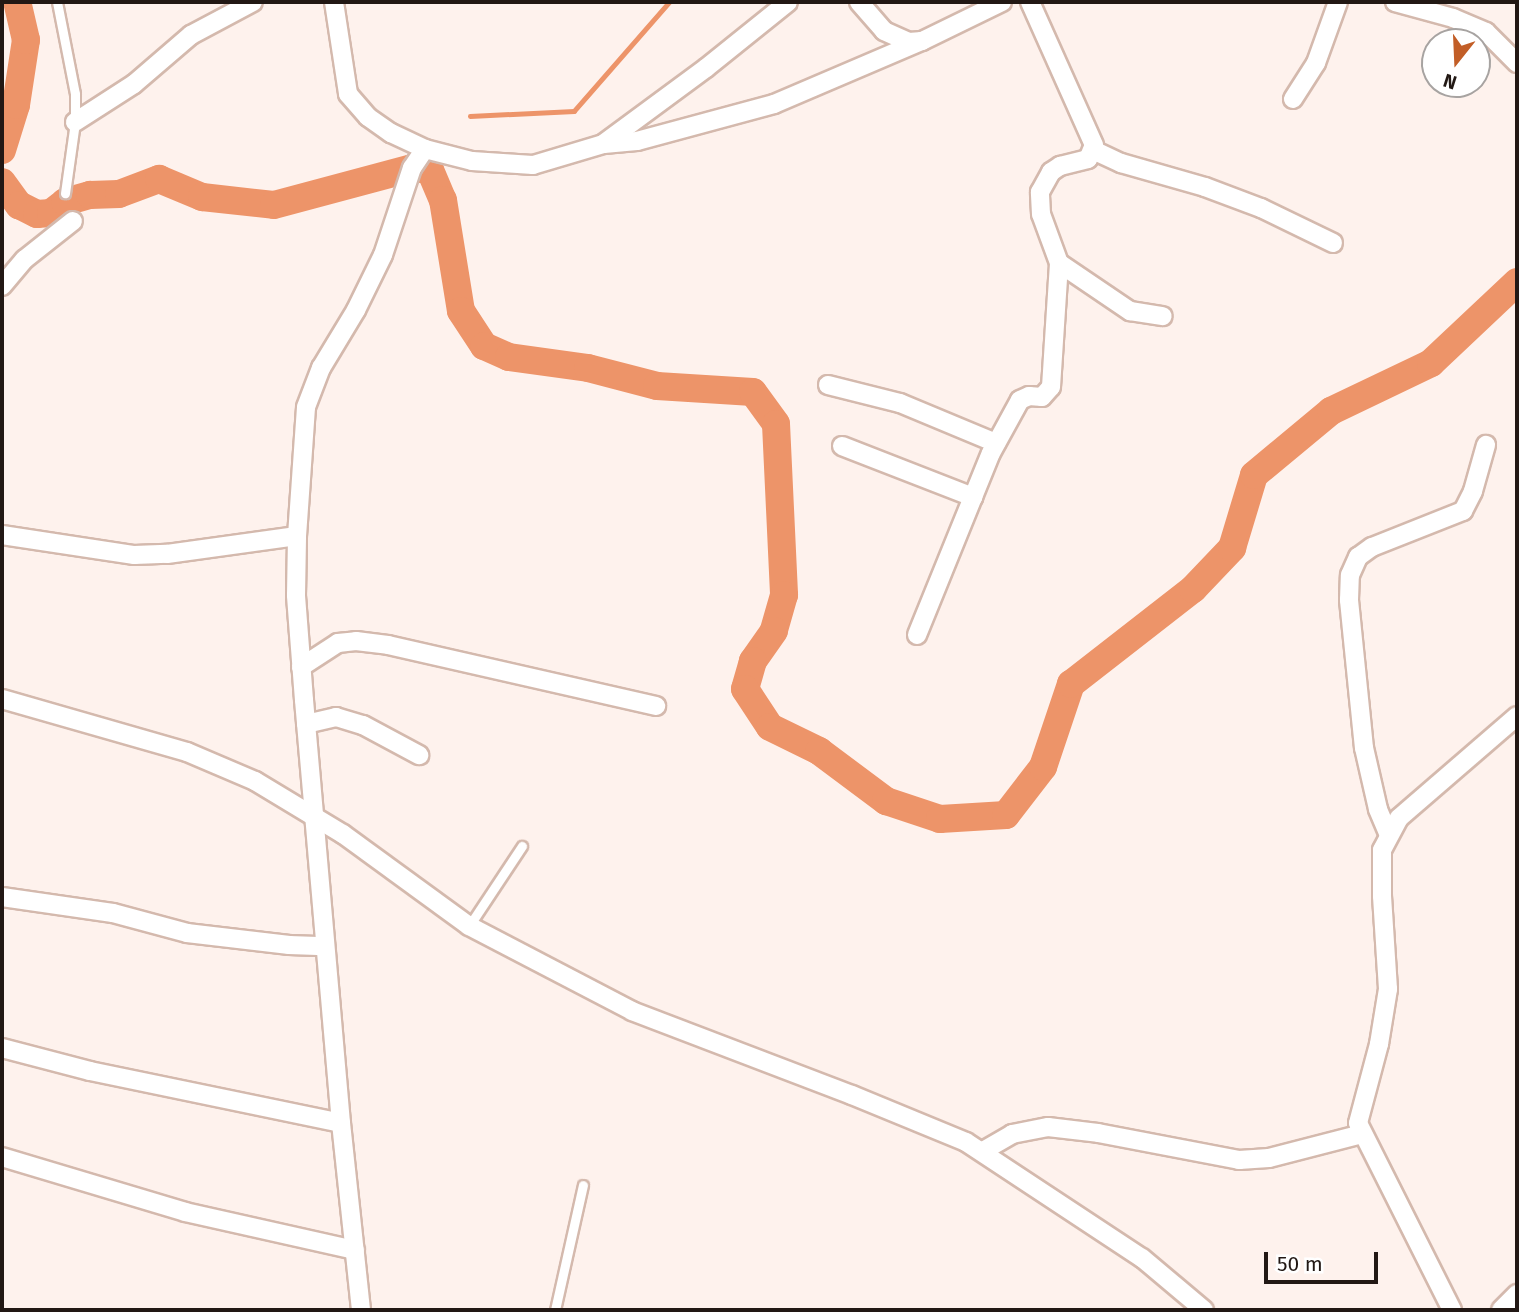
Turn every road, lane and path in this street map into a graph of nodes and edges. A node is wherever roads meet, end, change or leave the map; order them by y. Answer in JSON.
{"nodes":[{"id":1,"x":57,"y":2,"type":"edge"},
{"id":2,"x":253,"y":2,"type":"edge"},
{"id":3,"x":334,"y":2,"type":"edge"},
{"id":4,"x":788,"y":2,"type":"edge"},
{"id":5,"x":859,"y":2,"type":"edge"},
{"id":6,"x":1002,"y":2,"type":"edge"},
{"id":7,"x":1030,"y":2,"type":"edge"},
{"id":8,"x":1338,"y":2,"type":"edge"},
{"id":9,"x":1395,"y":2,"type":"edge"},
{"id":10,"x":1416,"y":5,"type":"edge"},
{"id":11,"x":922,"y":41,"type":"junction"},
{"id":12,"x":1517,"y":63,"type":"edge"},
{"id":13,"x":1293,"y":99,"type":"dead end"},
{"id":14,"x":75,"y":122,"type":"junction"},
{"id":15,"x":603,"y":144,"type":"junction"},
{"id":16,"x":425,"y":149,"type":"junction"},
{"id":17,"x":1093,"y":150,"type":"junction"},
{"id":18,"x":65,"y":193,"type":"dead end"},
{"id":19,"x":73,"y":221,"type":"dead end"},
{"id":20,"x":1333,"y":243,"type":"dead end"},
{"id":21,"x":1059,"y":263,"type":"junction"},
{"id":22,"x":2,"y":286,"type":"edge"},
{"id":23,"x":1163,"y":317,"type":"dead end"},
{"id":24,"x":828,"y":386,"type":"dead end"},
{"id":25,"x":996,"y":443,"type":"junction"},
{"id":26,"x":1486,"y":445,"type":"dead end"},
{"id":27,"x":842,"y":446,"type":"dead end"},
{"id":28,"x":973,"y":497,"type":"junction"},
{"id":29,"x":2,"y":534,"type":"edge"},
{"id":30,"x":297,"y":536,"type":"junction"},
{"id":31,"x":917,"y":635,"type":"dead end"},
{"id":32,"x":301,"y":667,"type":"junction"},
{"id":33,"x":2,"y":699,"type":"edge"},
{"id":34,"x":656,"y":705,"type":"dead end"},
{"id":35,"x":1517,"y":716,"type":"edge"},
{"id":36,"x":306,"y":724,"type":"junction"},
{"id":37,"x":419,"y":755,"type":"dead end"},
{"id":38,"x":314,"y":815,"type":"junction"},
{"id":39,"x":1388,"y":833,"type":"junction"},
{"id":40,"x":522,"y":846,"type":"dead end"},
{"id":41,"x":2,"y":897,"type":"edge"},
{"id":42,"x":469,"y":926,"type":"junction"},
{"id":43,"x":325,"y":946,"type":"junction"},
{"id":44,"x":2,"y":1048,"type":"edge"},
{"id":45,"x":341,"y":1123,"type":"junction"},
{"id":46,"x":1362,"y":1134,"type":"junction"},
{"id":47,"x":983,"y":1151,"type":"junction"},
{"id":48,"x":2,"y":1157,"type":"edge"},
{"id":49,"x":583,"y":1185,"type":"dead end"},
{"id":50,"x":355,"y":1250,"type":"junction"},
{"id":51,"x":1517,"y":1294,"type":"edge"},
{"id":52,"x":361,"y":1310,"type":"edge"},
{"id":53,"x":555,"y":1310,"type":"edge"},
{"id":54,"x":1204,"y":1310,"type":"edge"},
{"id":55,"x":1452,"y":1310,"type":"edge"},
{"id":56,"x":1501,"y":1310,"type":"edge"}],
"edges":[{"from":1,"to":14,"type":"lane"},
{"from":2,"to":14,"type":"street"},
{"from":3,"to":16,"type":"street"},
{"from":4,"to":15,"type":"street"},
{"from":5,"to":11,"type":"street"},
{"from":6,"to":11,"type":"street"},
{"from":7,"to":17,"type":"street"},
{"from":8,"to":13,"type":"street"},
{"from":9,"to":10,"type":"street"},
{"from":10,"to":12,"type":"street"},
{"from":11,"to":15,"type":"street"},
{"from":14,"to":18,"type":"lane"},
{"from":15,"to":16,"type":"street"},
{"from":16,"to":30,"type":"street"},
{"from":17,"to":20,"type":"street"},
{"from":17,"to":21,"type":"street"},
{"from":19,"to":22,"type":"street"},
{"from":21,"to":23,"type":"street"},
{"from":21,"to":25,"type":"street"},
{"from":24,"to":25,"type":"street"},
{"from":25,"to":28,"type":"street"},
{"from":26,"to":39,"type":"street"},
{"from":27,"to":28,"type":"street"},
{"from":28,"to":31,"type":"street"},
{"from":29,"to":30,"type":"street"},
{"from":30,"to":32,"type":"street"},
{"from":32,"to":34,"type":"street"},
{"from":32,"to":36,"type":"street"},
{"from":33,"to":38,"type":"street"},
{"from":35,"to":39,"type":"street"},
{"from":36,"to":37,"type":"street"},
{"from":36,"to":38,"type":"street"},
{"from":38,"to":42,"type":"street"},
{"from":38,"to":43,"type":"street"},
{"from":39,"to":46,"type":"street"},
{"from":40,"to":42,"type":"lane"},
{"from":41,"to":43,"type":"street"},
{"from":42,"to":47,"type":"street"},
{"from":43,"to":45,"type":"street"},
{"from":44,"to":45,"type":"street"},
{"from":45,"to":50,"type":"street"},
{"from":46,"to":47,"type":"street"},
{"from":46,"to":55,"type":"street"},
{"from":47,"to":54,"type":"street"},
{"from":48,"to":50,"type":"street"},
{"from":49,"to":53,"type":"lane"},
{"from":50,"to":52,"type":"street"},
{"from":51,"to":56,"type":"street"}]}
